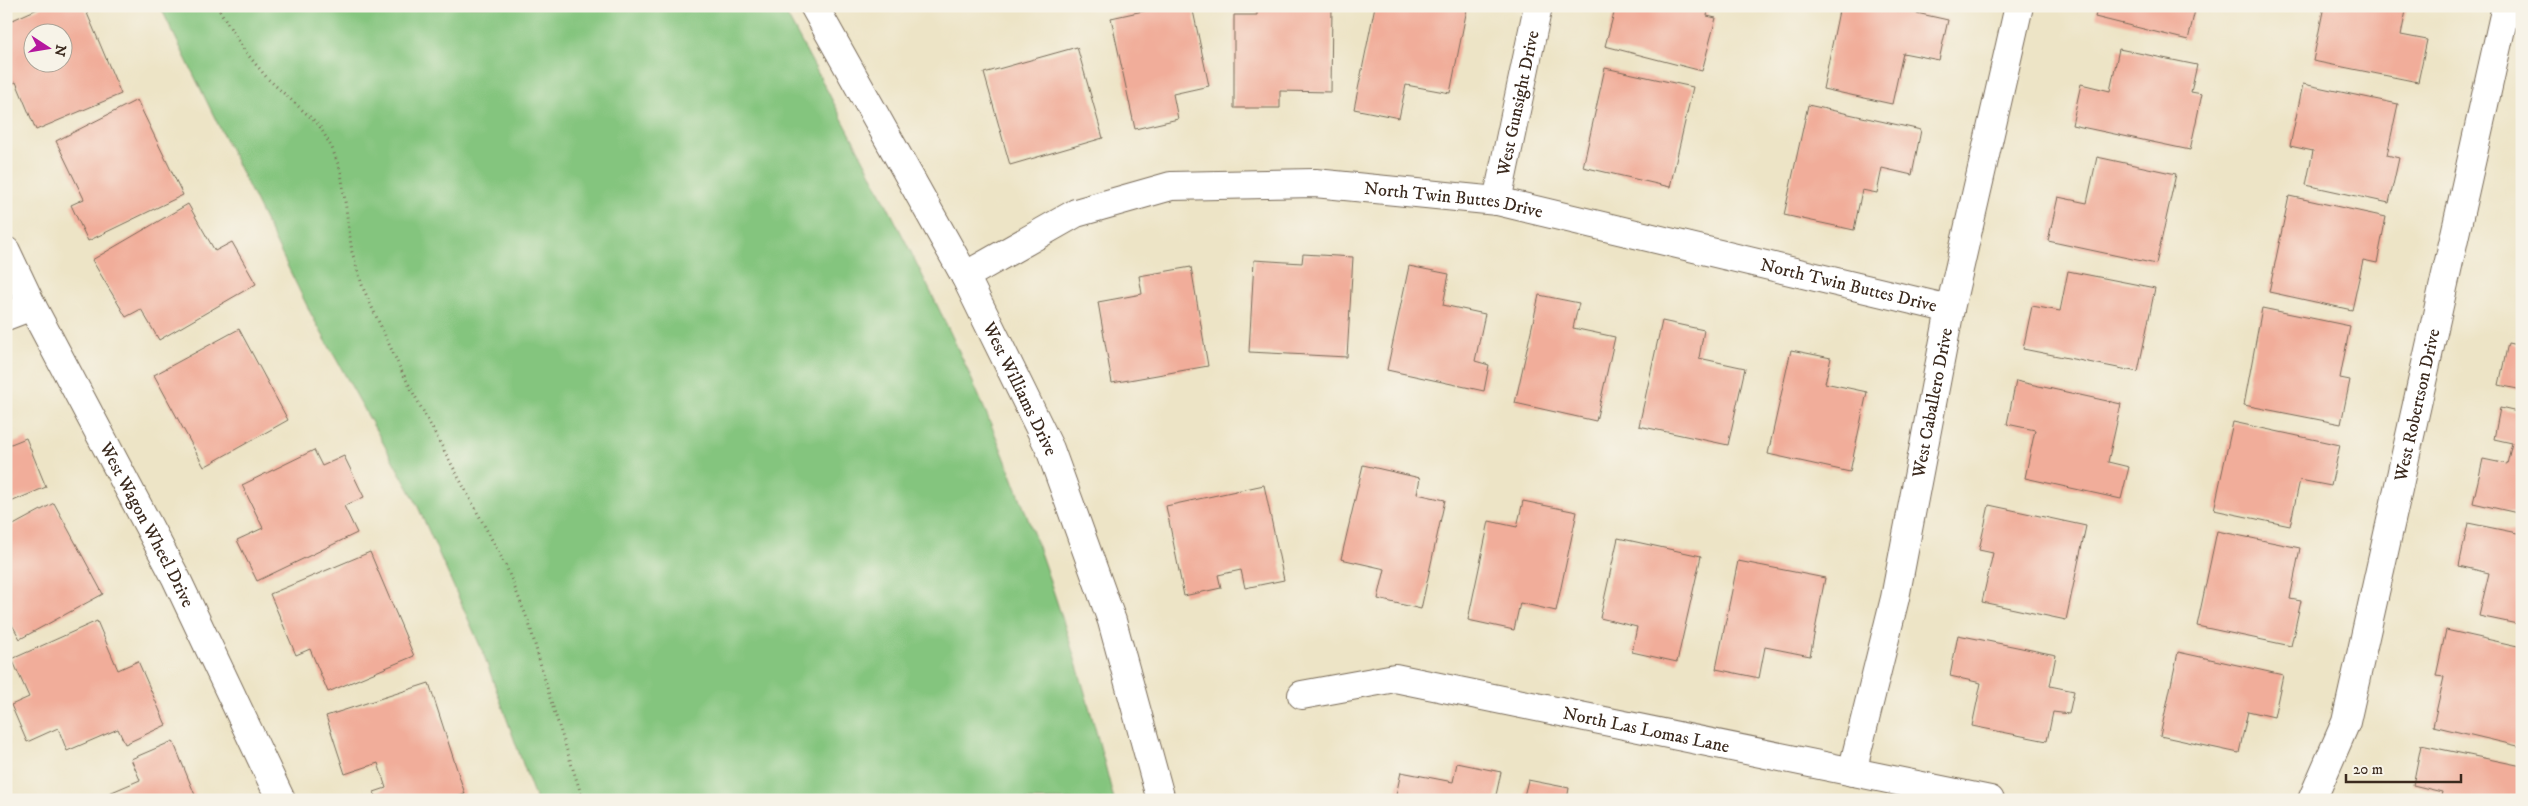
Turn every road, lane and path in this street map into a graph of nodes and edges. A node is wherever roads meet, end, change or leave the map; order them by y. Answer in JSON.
{"nodes":[{"id":1,"x":217,"y":6,"type":"edge"},
{"id":2,"x":814,"y":6,"type":"edge"},
{"id":3,"x":1538,"y":6,"type":"edge"},
{"id":4,"x":2019,"y":6,"type":"edge"},
{"id":5,"x":2506,"y":6,"type":"edge"},
{"id":6,"x":1497,"y":201,"type":"junction"},
{"id":7,"x":6,"y":251,"type":"edge"},
{"id":8,"x":965,"y":276,"type":"junction"},
{"id":9,"x":32,"y":306,"type":"junction"},
{"id":10,"x":1950,"y":309,"type":"junction"},
{"id":11,"x":6,"y":316,"type":"edge"},
{"id":12,"x":1302,"y":694,"type":"dead end"},
{"id":13,"x":1852,"y":772,"type":"junction"},
{"id":14,"x":281,"y":800,"type":"edge"},
{"id":15,"x":583,"y":800,"type":"edge"},
{"id":16,"x":1161,"y":800,"type":"edge"},
{"id":17,"x":1990,"y":800,"type":"edge"},
{"id":18,"x":2312,"y":800,"type":"edge"}],
"edges":[{"from":1,"to":15,"type":"path"},
{"from":2,"to":8,"type":"street","name":"West Williams Drive"},
{"from":3,"to":6,"type":"street","name":"West Gunsight Drive"},
{"from":4,"to":10,"type":"street","name":"West Caballero Drive"},
{"from":5,"to":18,"type":"street","name":"West Robertson Drive"},
{"from":6,"to":8,"type":"street","name":"North Twin Buttes Drive"},
{"from":6,"to":10,"type":"street","name":"North Twin Buttes Drive"},
{"from":7,"to":9,"type":"street","name":"West Wagon Wheel Drive"},
{"from":8,"to":16,"type":"street","name":"West Williams Drive"},
{"from":9,"to":11,"type":"street"},
{"from":9,"to":14,"type":"street","name":"West Wagon Wheel Drive"},
{"from":10,"to":13,"type":"street","name":"West Caballero Drive"},
{"from":12,"to":13,"type":"street","name":"North Las Lomas Lane"},
{"from":13,"to":17,"type":"street","name":"North Las Lomas Lane"}]}
